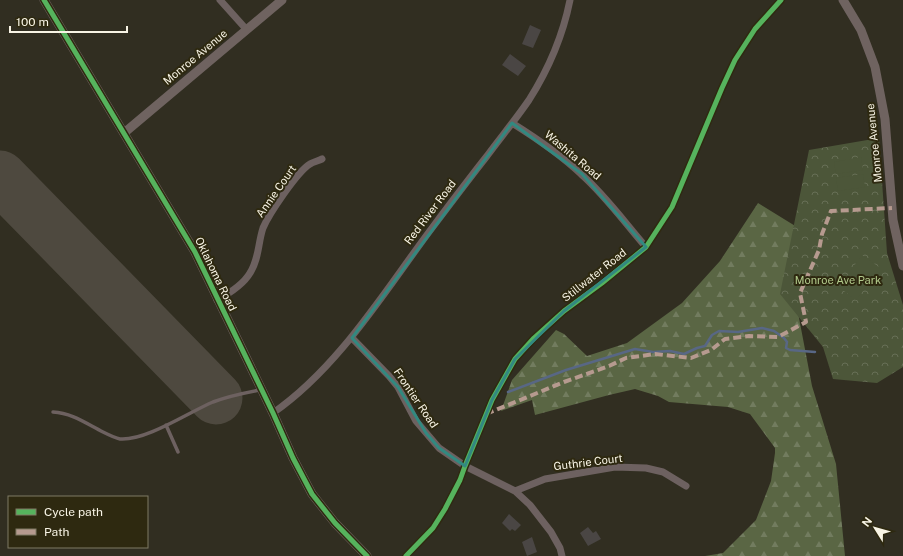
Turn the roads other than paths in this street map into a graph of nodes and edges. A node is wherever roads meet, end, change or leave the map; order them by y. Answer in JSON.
{"nodes":[{"id":1,"x":44,"y":0,"type":"edge"},
{"id":2,"x":220,"y":0,"type":"edge"},
{"id":3,"x":282,"y":0,"type":"edge"},
{"id":4,"x":570,"y":0,"type":"edge"},
{"id":5,"x":781,"y":0,"type":"edge"},
{"id":6,"x":843,"y":0,"type":"edge"},
{"id":7,"x":246,"y":29,"type":"junction"},
{"id":8,"x":512,"y":123,"type":"junction"},
{"id":9,"x":124,"y":133,"type":"junction"},
{"id":10,"x":322,"y":159,"type":"dead end"},
{"id":11,"x":646,"y":247,"type":"junction"},
{"id":12,"x":903,"y":266,"type":"edge"},
{"id":13,"x":217,"y":300,"type":"junction"},
{"id":14,"x":352,"y":338,"type":"junction"},
{"id":15,"x":260,"y":390,"type":"junction"},
{"id":16,"x":53,"y":412,"type":"dead end"},
{"id":17,"x":273,"y":413,"type":"junction"},
{"id":18,"x":166,"y":425,"type":"junction"},
{"id":19,"x":178,"y":452,"type":"dead end"},
{"id":20,"x":465,"y":466,"type":"junction"},
{"id":21,"x":686,"y":486,"type":"dead end"},
{"id":22,"x":516,"y":491,"type":"junction"},
{"id":23,"x":367,"y":556,"type":"edge"},
{"id":24,"x":406,"y":556,"type":"edge"},
{"id":25,"x":562,"y":556,"type":"edge"}],
"edges":[{"from":1,"to":9,"type":"street","name":"Oklahoma Road"},
{"from":2,"to":7,"type":"street"},
{"from":3,"to":7,"type":"street","name":"Monroe Avenue"},
{"from":4,"to":8,"type":"street","name":"Red River Road"},
{"from":5,"to":11,"type":"street","name":"Stillwater Road"},
{"from":6,"to":12,"type":"street","name":"Monroe Avenue"},
{"from":7,"to":9,"type":"street","name":"Monroe Avenue"},
{"from":8,"to":11,"type":"street","name":"Washita Road"},
{"from":8,"to":14,"type":"street","name":"Red River Road"},
{"from":9,"to":13,"type":"street","name":"Oklahoma Road"},
{"from":10,"to":13,"type":"street","name":"Annie Court"},
{"from":11,"to":20,"type":"street","name":"Stillwater Road"},
{"from":13,"to":15,"type":"street","name":"Oklahoma Road"},
{"from":14,"to":17,"type":"street","name":"Red River Road"},
{"from":14,"to":20,"type":"street","name":"Frontier Road"},
{"from":15,"to":17,"type":"street","name":"Oklahoma Road"},
{"from":15,"to":18,"type":"lane"},
{"from":16,"to":18,"type":"lane"},
{"from":17,"to":23,"type":"street","name":"Oklahoma Road"},
{"from":18,"to":19,"type":"lane"},
{"from":20,"to":22,"type":"street","name":"Frontier Road"},
{"from":20,"to":24,"type":"street","name":"Stillwater Road"},
{"from":21,"to":22,"type":"street","name":"Guthrie Court"},
{"from":22,"to":25,"type":"street","name":"Frontier Road"}]}
